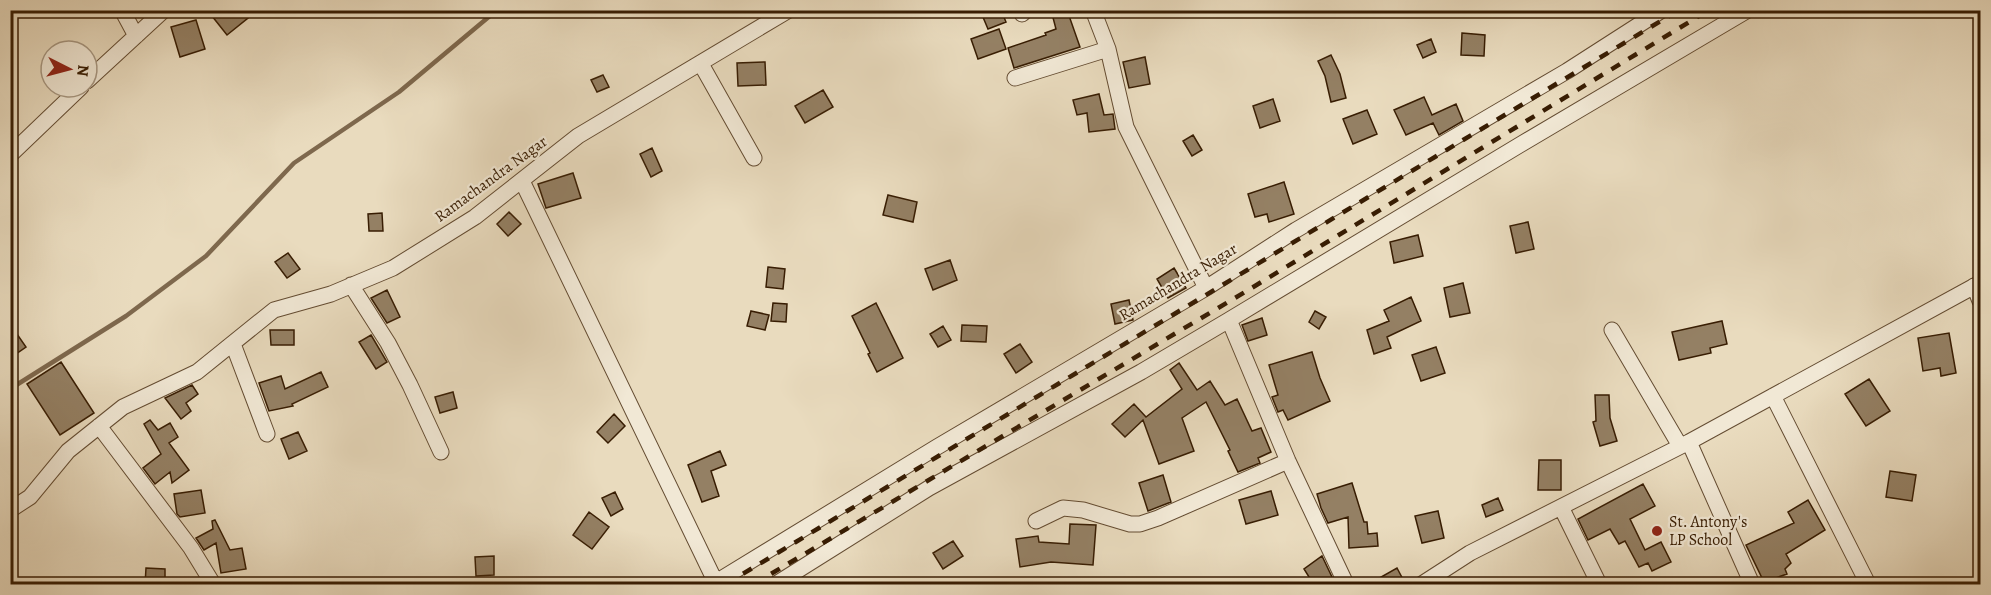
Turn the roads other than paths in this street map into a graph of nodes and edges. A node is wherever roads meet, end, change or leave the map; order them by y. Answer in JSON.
{"nodes":[{"id":1,"x":122,"y":10,"type":"edge"},
{"id":2,"x":164,"y":10,"type":"edge"},
{"id":3,"x":789,"y":10,"type":"edge"},
{"id":4,"x":1093,"y":10,"type":"edge"},
{"id":5,"x":1662,"y":10,"type":"edge"},
{"id":6,"x":1748,"y":10,"type":"edge"},
{"id":7,"x":136,"y":36,"type":"junction"},
{"id":8,"x":1108,"y":48,"type":"junction"},
{"id":9,"x":701,"y":64,"type":"junction"},
{"id":10,"x":99,"y":70,"type":"edge"},
{"id":11,"x":1015,"y":78,"type":"dead end"},
{"id":12,"x":68,"y":99,"type":"edge"},
{"id":13,"x":10,"y":155,"type":"edge"},
{"id":14,"x":754,"y":158,"type":"dead end"},
{"id":15,"x":522,"y":181,"type":"junction"},
{"id":16,"x":351,"y":285,"type":"junction"},
{"id":17,"x":1206,"y":288,"type":"junction"},
{"id":18,"x":1978,"y":290,"type":"edge"},
{"id":19,"x":1229,"y":320,"type":"junction"},
{"id":20,"x":1612,"y":330,"type":"dead end"},
{"id":21,"x":233,"y":344,"type":"junction"},
{"id":22,"x":1773,"y":396,"type":"junction"},
{"id":23,"x":99,"y":426,"type":"junction"},
{"id":24,"x":267,"y":434,"type":"dead end"},
{"id":25,"x":1684,"y":444,"type":"junction"},
{"id":26,"x":441,"y":452,"type":"dead end"},
{"id":27,"x":1288,"y":461,"type":"junction"},
{"id":28,"x":1561,"y":507,"type":"junction"},
{"id":29,"x":10,"y":510,"type":"edge"},
{"id":30,"x":1035,"y":521,"type":"dead end"},
{"id":31,"x":715,"y":584,"type":"edge"},
{"id":32,"x":213,"y":585,"type":"edge"},
{"id":33,"x":776,"y":585,"type":"edge"},
{"id":34,"x":1346,"y":585,"type":"edge"},
{"id":35,"x":1422,"y":585,"type":"edge"},
{"id":36,"x":1599,"y":585,"type":"edge"},
{"id":37,"x":1752,"y":585,"type":"edge"},
{"id":38,"x":1868,"y":585,"type":"edge"}],
"edges":[{"from":1,"to":7,"type":"street"},
{"from":2,"to":7,"type":"street"},
{"from":3,"to":9,"type":"street","name":"Ramachandra Nagar"},
{"from":4,"to":8,"type":"street"},
{"from":5,"to":17,"type":"street","name":"Ramachandra Nagar"},
{"from":6,"to":19,"type":"street"},
{"from":7,"to":10,"type":"street"},
{"from":8,"to":11,"type":"street"},
{"from":8,"to":17,"type":"street"},
{"from":9,"to":14,"type":"street"},
{"from":9,"to":15,"type":"street","name":"Ramachandra Nagar"},
{"from":12,"to":13,"type":"street"},
{"from":15,"to":16,"type":"street","name":"Ramachandra Nagar"},
{"from":15,"to":31,"type":"street"},
{"from":16,"to":21,"type":"street","name":"Ramachandra Nagar"},
{"from":16,"to":26,"type":"street"},
{"from":17,"to":31,"type":"street","name":"Ramachandra Nagar"},
{"from":18,"to":22,"type":"street"},
{"from":19,"to":27,"type":"street"},
{"from":19,"to":33,"type":"street"},
{"from":20,"to":25,"type":"street"},
{"from":21,"to":23,"type":"street","name":"Ramachandra Nagar"},
{"from":21,"to":24,"type":"street"},
{"from":22,"to":25,"type":"street"},
{"from":22,"to":38,"type":"street"},
{"from":23,"to":29,"type":"street","name":"Ramachandra Nagar"},
{"from":23,"to":32,"type":"street"},
{"from":25,"to":28,"type":"street"},
{"from":25,"to":37,"type":"street"},
{"from":27,"to":30,"type":"street"},
{"from":27,"to":34,"type":"street"},
{"from":28,"to":35,"type":"street"},
{"from":28,"to":36,"type":"street"}]}
